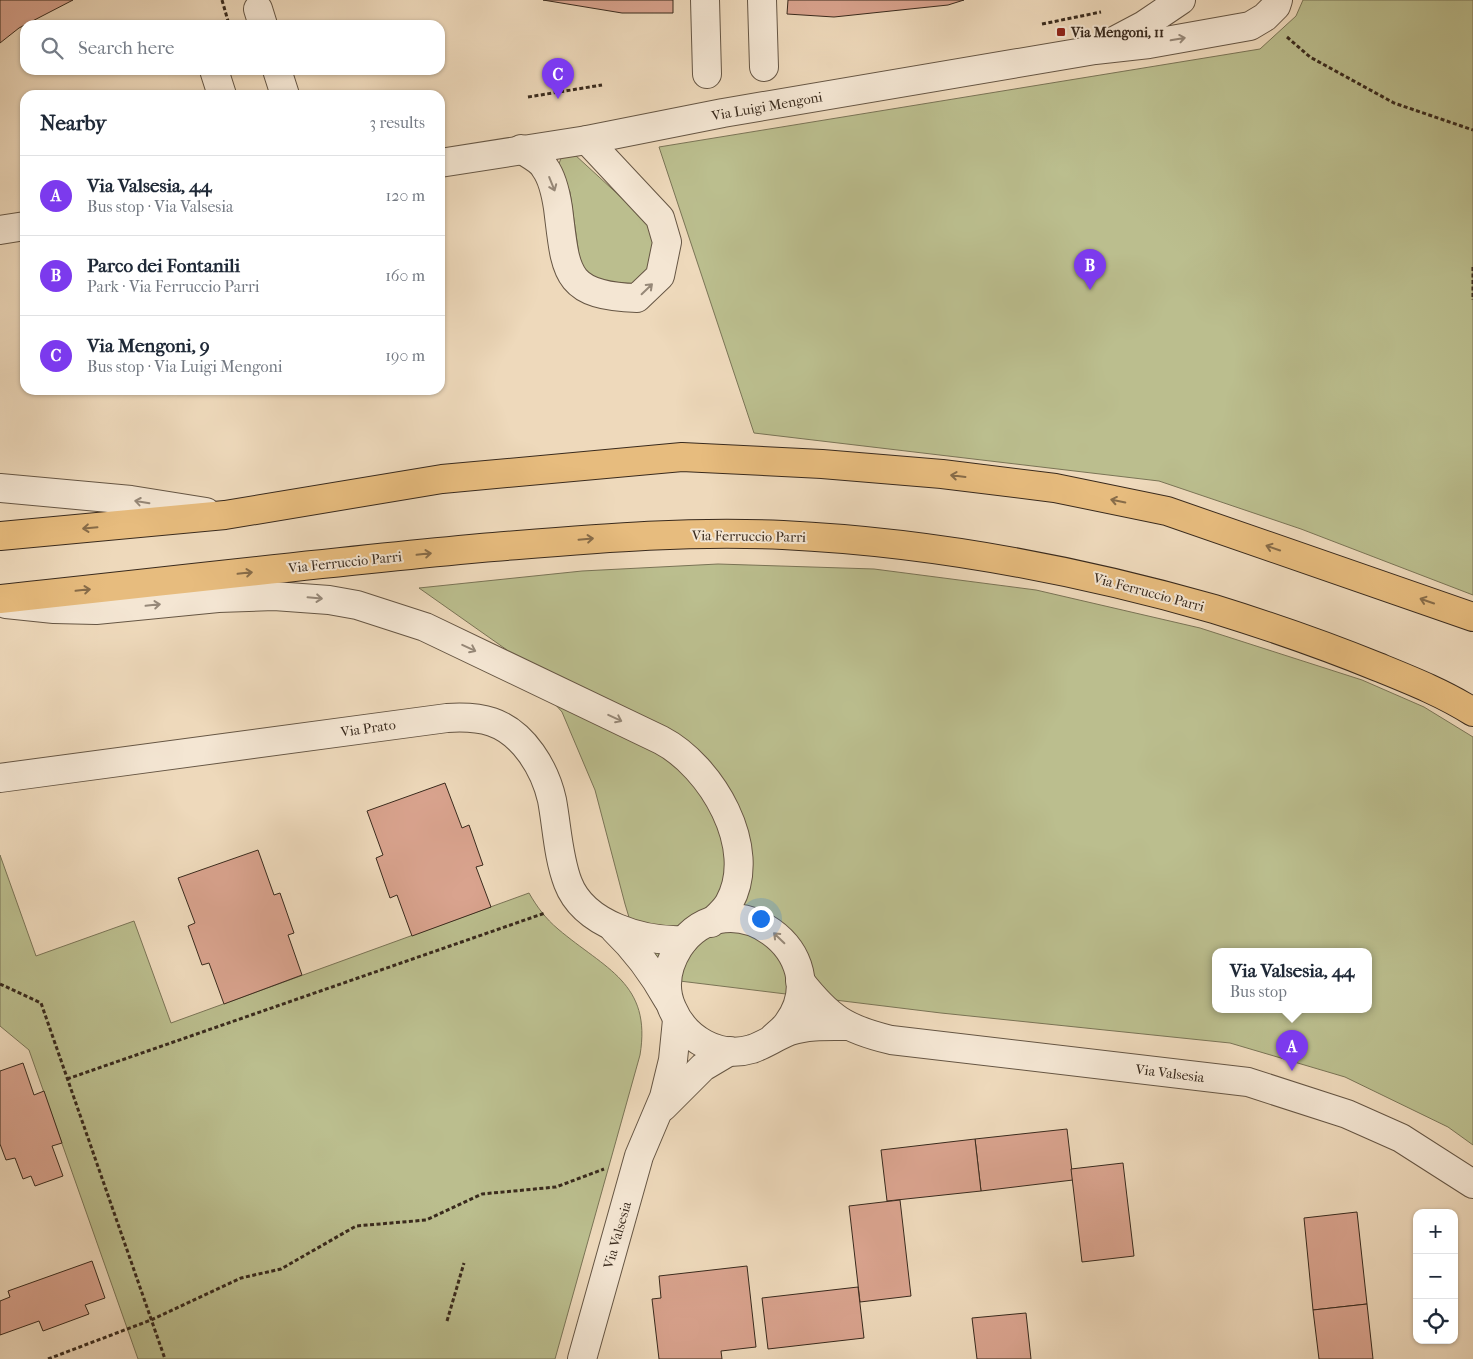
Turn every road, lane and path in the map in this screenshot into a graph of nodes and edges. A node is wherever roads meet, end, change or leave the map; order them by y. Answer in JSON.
{"nodes":[{"id":1,"x":222,"y":0,"type":"edge"},
{"id":2,"x":706,"y":0,"type":"edge"},
{"id":3,"x":762,"y":0,"type":"edge"},
{"id":4,"x":1181,"y":0,"type":"edge"},
{"id":5,"x":1272,"y":9,"type":"edge"},
{"id":6,"x":1106,"y":11,"type":"dead end"},
{"id":7,"x":228,"y":20,"type":"edge"},
{"id":8,"x":1042,"y":24,"type":"dead end"},
{"id":9,"x":1095,"y":50,"type":"junction"},
{"id":10,"x":764,"y":67,"type":"dead end"},
{"id":11,"x":707,"y":74,"type":"dead end"},
{"id":12,"x":216,"y":75,"type":"edge"},
{"id":13,"x":279,"y":75,"type":"edge"},
{"id":14,"x":602,"y":85,"type":"dead end"},
{"id":15,"x":220,"y":90,"type":"edge"},
{"id":16,"x":283,"y":90,"type":"edge"},
{"id":17,"x":528,"y":97,"type":"dead end"},
{"id":18,"x":1473,"y":130,"type":"edge"},
{"id":19,"x":587,"y":140,"type":"junction"},
{"id":20,"x":521,"y":150,"type":"junction"},
{"id":21,"x":445,"y":162,"type":"edge"},
{"id":22,"x":20,"y":227,"type":"edge"},
{"id":23,"x":0,"y":230,"type":"edge"},
{"id":24,"x":1473,"y":267,"type":"edge"},
{"id":25,"x":1473,"y":300,"type":"edge"},
{"id":26,"x":0,"y":488,"type":"edge"},
{"id":27,"x":225,"y":515,"type":"junction"},
{"id":28,"x":0,"y":536,"type":"edge"},
{"id":29,"x":0,"y":599,"type":"edge"},
{"id":30,"x":0,"y":603,"type":"edge"},
{"id":31,"x":1473,"y":617,"type":"edge"},
{"id":32,"x":1473,"y":712,"type":"edge"},
{"id":33,"x":0,"y":778,"type":"edge"},
{"id":34,"x":545,"y":913,"type":"dead end"},
{"id":35,"x":711,"y":923,"type":"junction"},
{"id":36,"x":609,"y":924,"type":"junction"},
{"id":37,"x":684,"y":940,"type":"junction"},
{"id":38,"x":800,"y":980,"type":"junction"},
{"id":39,"x":0,"y":984,"type":"edge"},
{"id":40,"x":673,"y":1010,"type":"junction"},
{"id":41,"x":847,"y":1026,"type":"junction"},
{"id":42,"x":772,"y":1039,"type":"junction"},
{"id":43,"x":730,"y":1051,"type":"junction"},
{"id":44,"x":67,"y":1079,"type":"junction"},
{"id":45,"x":657,"y":1114,"type":"junction"},
{"id":46,"x":610,"y":1167,"type":"dead end"},
{"id":47,"x":1473,"y":1184,"type":"edge"},
{"id":48,"x":464,"y":1263,"type":"dead end"},
{"id":49,"x":151,"y":1320,"type":"junction"},
{"id":50,"x":447,"y":1321,"type":"dead end"},
{"id":51,"x":48,"y":1359,"type":"edge"},
{"id":52,"x":164,"y":1359,"type":"edge"},
{"id":53,"x":582,"y":1359,"type":"edge"}],
"edges":[{"from":1,"to":7,"type":"path"},
{"from":2,"to":11,"type":"street"},
{"from":3,"to":10,"type":"street"},
{"from":4,"to":9,"type":"street","name":"Via Luigi Mengoni"},
{"from":9,"to":5,"type":"street","name":"Via Luigi Mengoni","one_way":true},
{"from":5,"to":18,"type":"path"},
{"from":6,"to":8,"type":"path"},
{"from":9,"to":19,"type":"street","name":"Via Luigi Mengoni"},
{"from":12,"to":15,"type":"street"},
{"from":13,"to":16,"type":"street"},
{"from":14,"to":17,"type":"path"},
{"from":19,"to":20,"type":"street","name":"Via Luigi Mengoni"},
{"from":20,"to":19,"type":"street","one_way":true},
{"from":20,"to":21,"type":"street","name":"Via Luigi Mengoni"},
{"from":22,"to":23,"type":"street"},
{"from":24,"to":25,"type":"path"},
{"from":27,"to":26,"type":"street","one_way":true},
{"from":27,"to":28,"type":"main road","one_way":true},
{"from":31,"to":27,"type":"main road","one_way":true},
{"from":29,"to":32,"type":"main road","name":"Via Ferruccio Parri","one_way":true},
{"from":30,"to":35,"type":"street","one_way":true},
{"from":33,"to":36,"type":"street","name":"Via Prato"},
{"from":34,"to":44,"type":"path"},
{"from":35,"to":37,"type":"street","name":"Via Valsesia"},
{"from":38,"to":35,"type":"street","name":"Via Valsesia","one_way":true},
{"from":36,"to":37,"type":"street","name":"Via Prato"},
{"from":36,"to":40,"type":"street","name":"Via Prato"},
{"from":37,"to":40,"type":"street","name":"Via Valsesia"},
{"from":38,"to":41,"type":"street","name":"Via Valsesia"},
{"from":38,"to":42,"type":"street","name":"Via Valsesia"},
{"from":39,"to":44,"type":"path"},
{"from":40,"to":43,"type":"street","name":"Via Valsesia"},
{"from":40,"to":45,"type":"street","name":"Via Valsesia"},
{"from":41,"to":42,"type":"street","name":"Via Valsesia"},
{"from":41,"to":47,"type":"street","name":"Via Valsesia"},
{"from":42,"to":43,"type":"street","name":"Via Valsesia"},
{"from":43,"to":45,"type":"street","name":"Via Valsesia"},
{"from":44,"to":49,"type":"path"},
{"from":45,"to":53,"type":"street","name":"Via Valsesia"},
{"from":46,"to":49,"type":"path"},
{"from":48,"to":50,"type":"path"},
{"from":49,"to":51,"type":"path"},
{"from":49,"to":52,"type":"path"}]}
